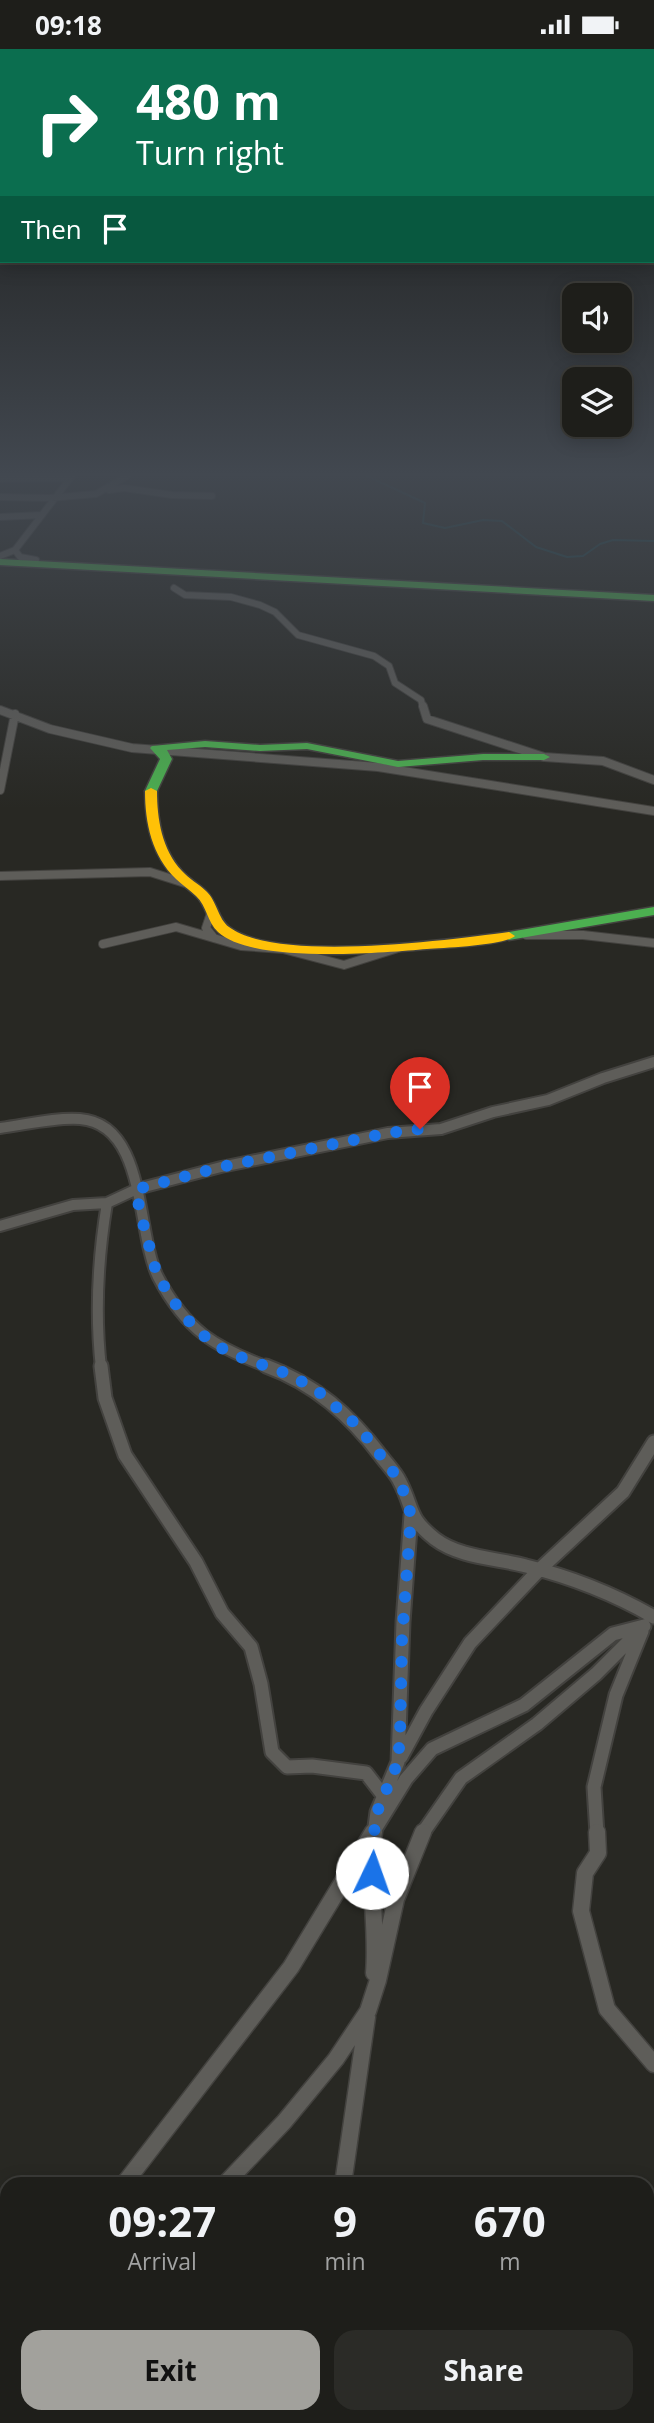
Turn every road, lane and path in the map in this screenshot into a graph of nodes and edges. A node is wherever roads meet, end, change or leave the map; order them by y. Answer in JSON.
{"nodes":[{"id":1,"x":478,"y":587,"type":"edge"},
{"id":2,"x":487,"y":587,"type":"edge"},
{"id":3,"x":174,"y":588,"type":"dead end"},
{"id":4,"x":654,"y":597,"type":"edge"},
{"id":5,"x":0,"y":710,"type":"edge"},
{"id":6,"x":15,"y":715,"type":"junction"},
{"id":7,"x":156,"y":748,"type":"junction"},
{"id":8,"x":544,"y":757,"type":"junction"},
{"id":9,"x":654,"y":780,"type":"edge"},
{"id":10,"x":0,"y":790,"type":"edge"},
{"id":11,"x":654,"y":811,"type":"edge"},
{"id":12,"x":0,"y":876,"type":"edge"},
{"id":13,"x":188,"y":884,"type":"junction"},
{"id":14,"x":212,"y":910,"type":"junction"},
{"id":15,"x":654,"y":911,"type":"edge"},
{"id":16,"x":526,"y":935,"type":"junction"},
{"id":17,"x":214,"y":938,"type":"junction"},
{"id":18,"x":654,"y":943,"type":"edge"},
{"id":19,"x":103,"y":944,"type":"dead end"},
{"id":20,"x":266,"y":945,"type":"junction"},
{"id":21,"x":398,"y":948,"type":"junction"},
{"id":22,"x":654,"y":1062,"type":"edge"},
{"id":23,"x":0,"y":1128,"type":"edge"},
{"id":24,"x":137,"y":1189,"type":"junction"},
{"id":25,"x":107,"y":1203,"type":"junction"},
{"id":26,"x":0,"y":1226,"type":"edge"},
{"id":27,"x":654,"y":1443,"type":"edge"},
{"id":28,"x":411,"y":1515,"type":"junction"},
{"id":29,"x":539,"y":1570,"type":"junction"},
{"id":30,"x":650,"y":1620,"type":"edge"},
{"id":31,"x":398,"y":1762,"type":"junction"},
{"id":32,"x":383,"y":1795,"type":"junction"},
{"id":33,"x":374,"y":1832,"type":"junction"},
{"id":34,"x":368,"y":2011,"type":"junction"},
{"id":35,"x":654,"y":2064,"type":"edge"},
{"id":36,"x":129,"y":2177,"type":"edge"},
{"id":37,"x":232,"y":2177,"type":"edge"},
{"id":38,"x":344,"y":2177,"type":"edge"}],
"edges":[{"from":1,"to":4,"type":"main road"},
{"from":2,"to":4,"type":"main road"},
{"from":3,"to":8,"type":"street"},
{"from":5,"to":6,"type":"street"},
{"from":6,"to":7,"type":"street"},
{"from":6,"to":10,"type":"street"},
{"from":7,"to":8,"type":"main road"},
{"from":7,"to":11,"type":"street"},
{"from":7,"to":13,"type":"main road"},
{"from":8,"to":9,"type":"street"},
{"from":12,"to":13,"type":"street"},
{"from":13,"to":14,"type":"main road"},
{"from":14,"to":17,"type":"street"},
{"from":14,"to":20,"type":"main road"},
{"from":15,"to":16,"type":"main road"},
{"from":16,"to":18,"type":"street"},
{"from":16,"to":21,"type":"main road"},
{"from":17,"to":19,"type":"street"},
{"from":17,"to":20,"type":"street"},
{"from":17,"to":21,"type":"street"},
{"from":20,"to":21,"type":"main road"},
{"from":22,"to":24,"type":"street"},
{"from":23,"to":24,"type":"street"},
{"from":24,"to":25,"type":"street"},
{"from":24,"to":28,"type":"street"},
{"from":25,"to":26,"type":"street"},
{"from":25,"to":32,"type":"street"},
{"from":27,"to":29,"type":"street"},
{"from":28,"to":29,"type":"street"},
{"from":28,"to":31,"type":"street"},
{"from":29,"to":30,"type":"street"},
{"from":29,"to":31,"type":"street"},
{"from":30,"to":33,"type":"street"},
{"from":30,"to":34,"type":"street"},
{"from":30,"to":35,"type":"street"},
{"from":31,"to":32,"type":"street"},
{"from":32,"to":33,"type":"street"},
{"from":33,"to":34,"type":"street"},
{"from":33,"to":36,"type":"street"},
{"from":34,"to":37,"type":"street"},
{"from":34,"to":38,"type":"street"}]}
